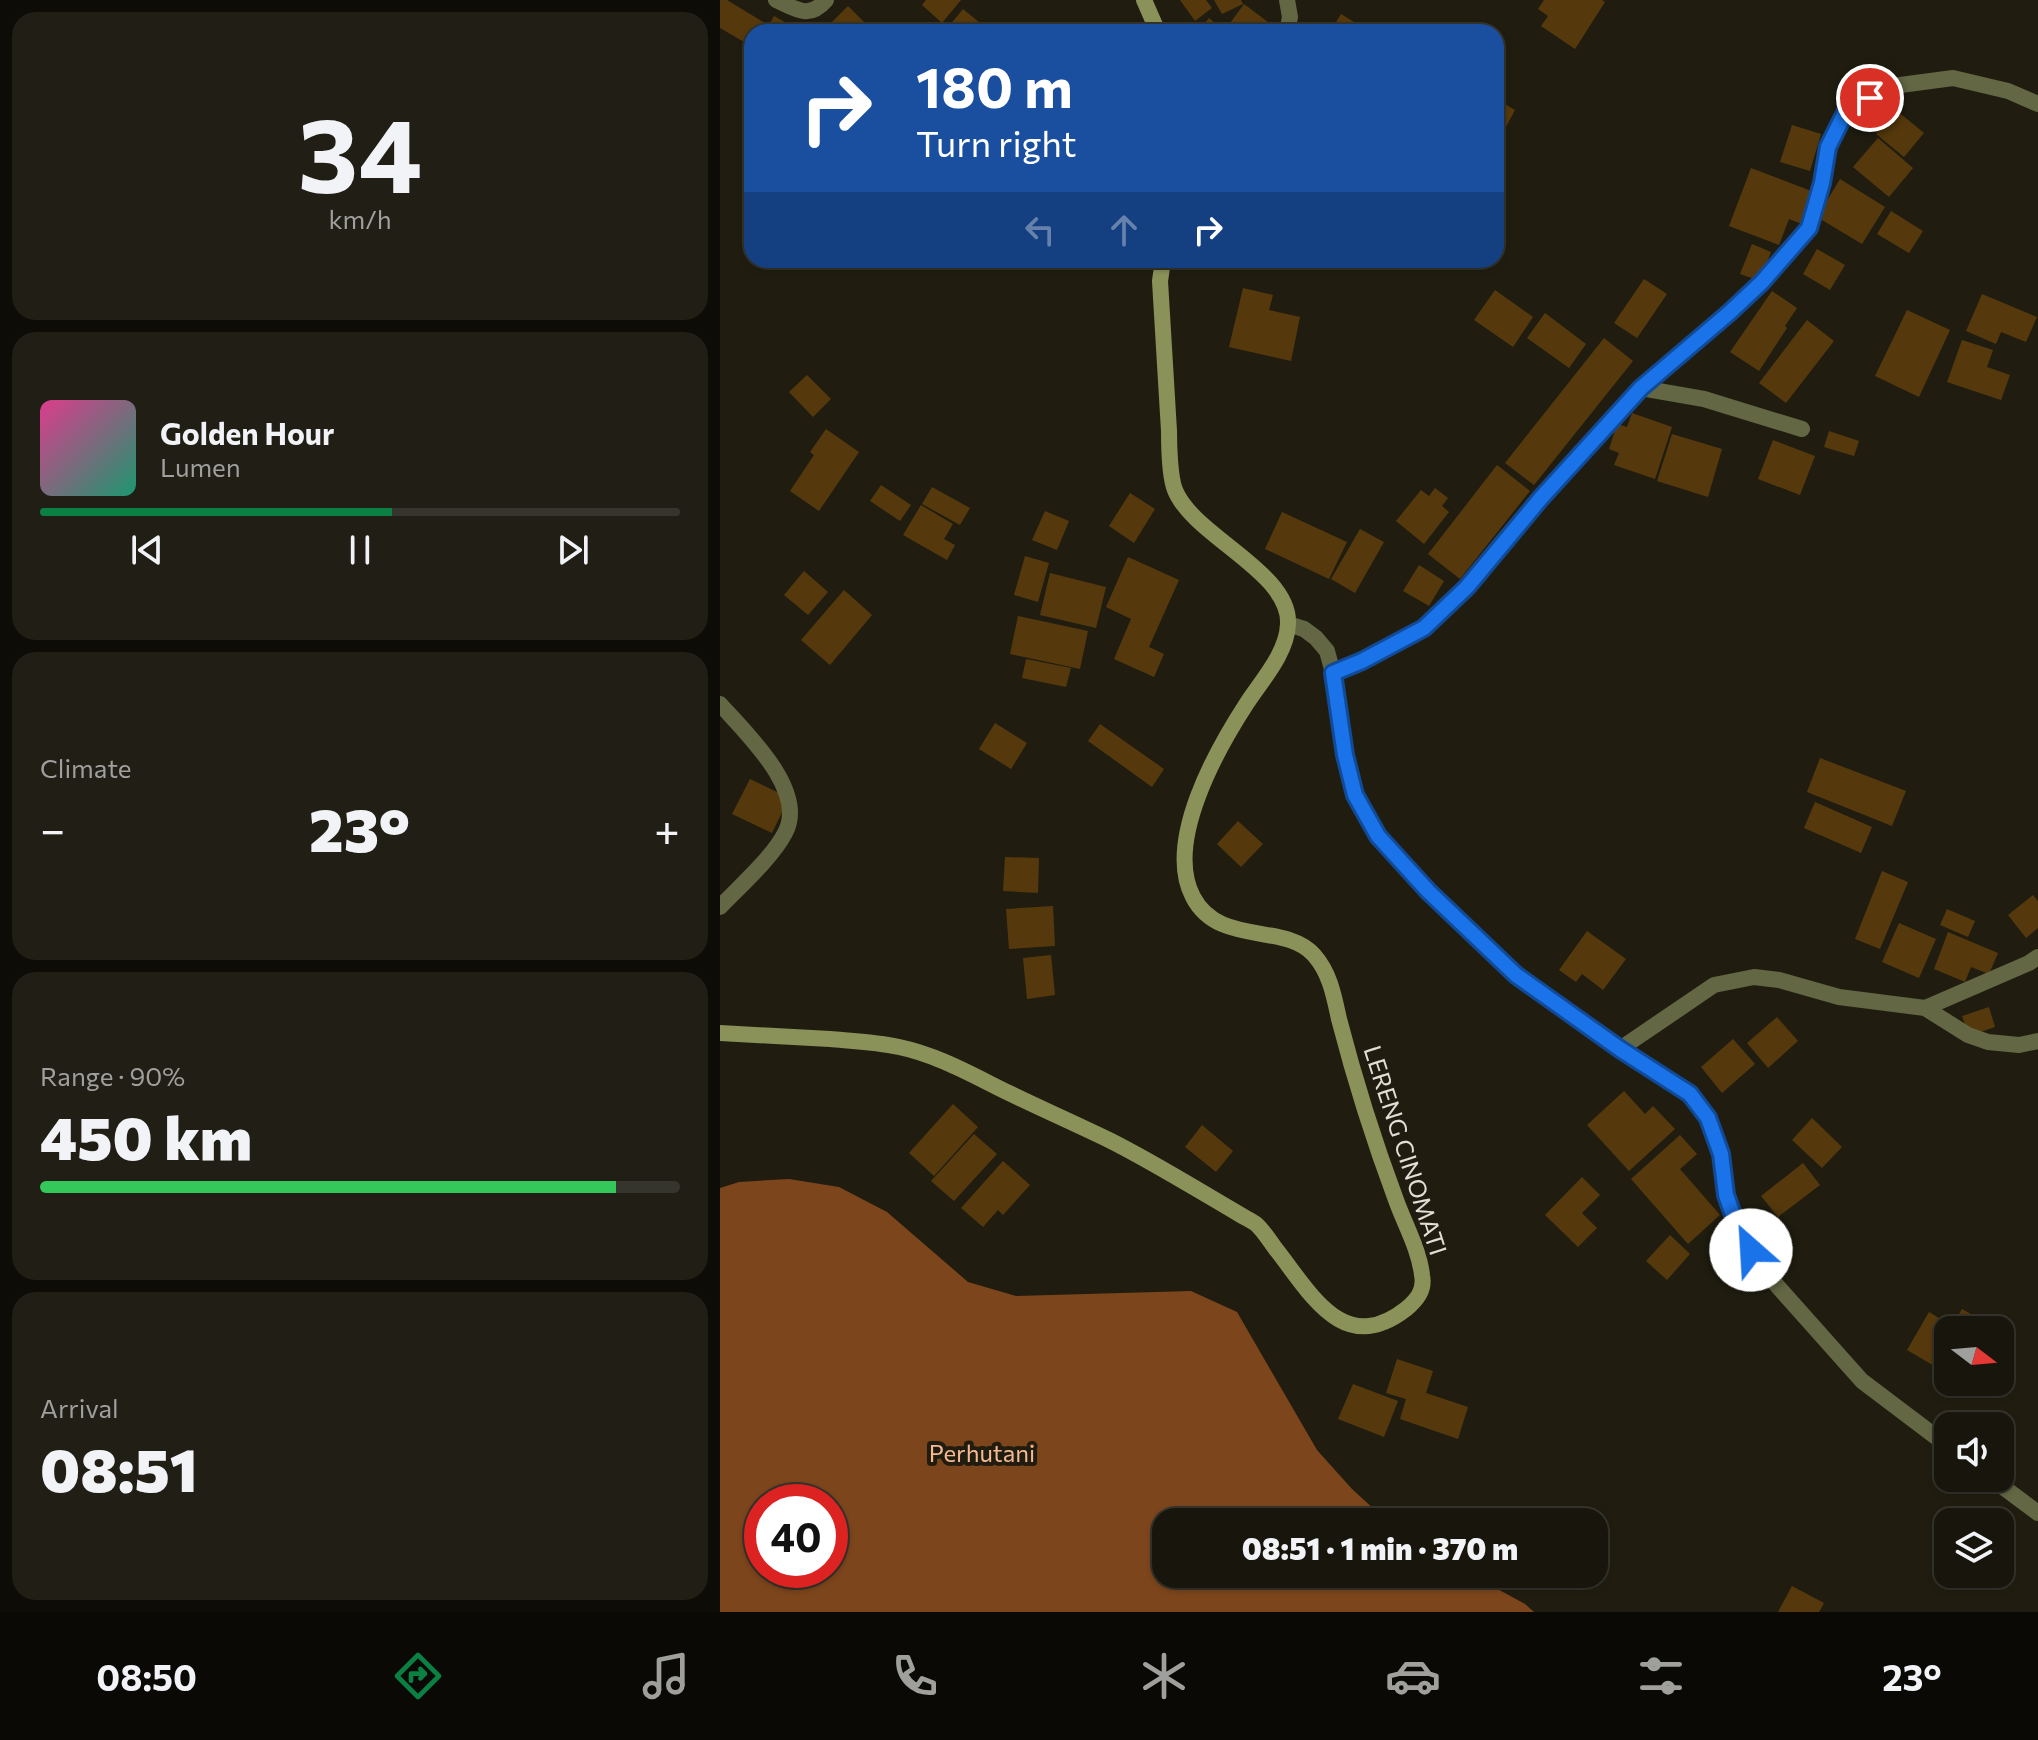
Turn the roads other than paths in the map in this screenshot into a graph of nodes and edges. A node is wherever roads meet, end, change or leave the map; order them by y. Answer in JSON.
{"nodes":[{"id":1,"x":776,"y":0,"type":"edge"},
{"id":2,"x":826,"y":0,"type":"edge"},
{"id":3,"x":1144,"y":0,"type":"edge"},
{"id":4,"x":1287,"y":0,"type":"edge"},
{"id":5,"x":1154,"y":24,"type":"edge"},
{"id":6,"x":1289,"y":24,"type":"edge"},
{"id":7,"x":2038,"y":104,"type":"edge"},
{"id":8,"x":1162,"y":268,"type":"edge"},
{"id":9,"x":1641,"y":388,"type":"junction"},
{"id":10,"x":1802,"y":429,"type":"dead end"},
{"id":11,"x":1288,"y":624,"type":"junction"},
{"id":12,"x":1333,"y":673,"type":"junction"},
{"id":13,"x":720,"y":704,"type":"edge"},
{"id":14,"x":720,"y":907,"type":"edge"},
{"id":15,"x":2038,"y":957,"type":"edge"},
{"id":16,"x":1925,"y":1008,"type":"junction"},
{"id":17,"x":720,"y":1033,"type":"edge"},
{"id":18,"x":2038,"y":1041,"type":"edge"},
{"id":19,"x":1620,"y":1049,"type":"junction"},
{"id":20,"x":1934,"y":1435,"type":"edge"},
{"id":21,"x":2010,"y":1492,"type":"edge"},
{"id":22,"x":2038,"y":1513,"type":"edge"}],
"edges":[{"from":1,"to":2,"type":"street"},
{"from":3,"to":5,"type":"main road"},
{"from":4,"to":6,"type":"street"},
{"from":7,"to":9,"type":"street"},
{"from":8,"to":11,"type":"main road"},
{"from":9,"to":10,"type":"street"},
{"from":9,"to":12,"type":"street"},
{"from":11,"to":12,"type":"street"},
{"from":11,"to":17,"type":"main road","name":"LERENG CINOMATI"},
{"from":12,"to":19,"type":"street"},
{"from":13,"to":14,"type":"street"},
{"from":15,"to":16,"type":"street"},
{"from":16,"to":18,"type":"street"},
{"from":16,"to":19,"type":"street"},
{"from":19,"to":20,"type":"street"},
{"from":21,"to":22,"type":"street"}]}
